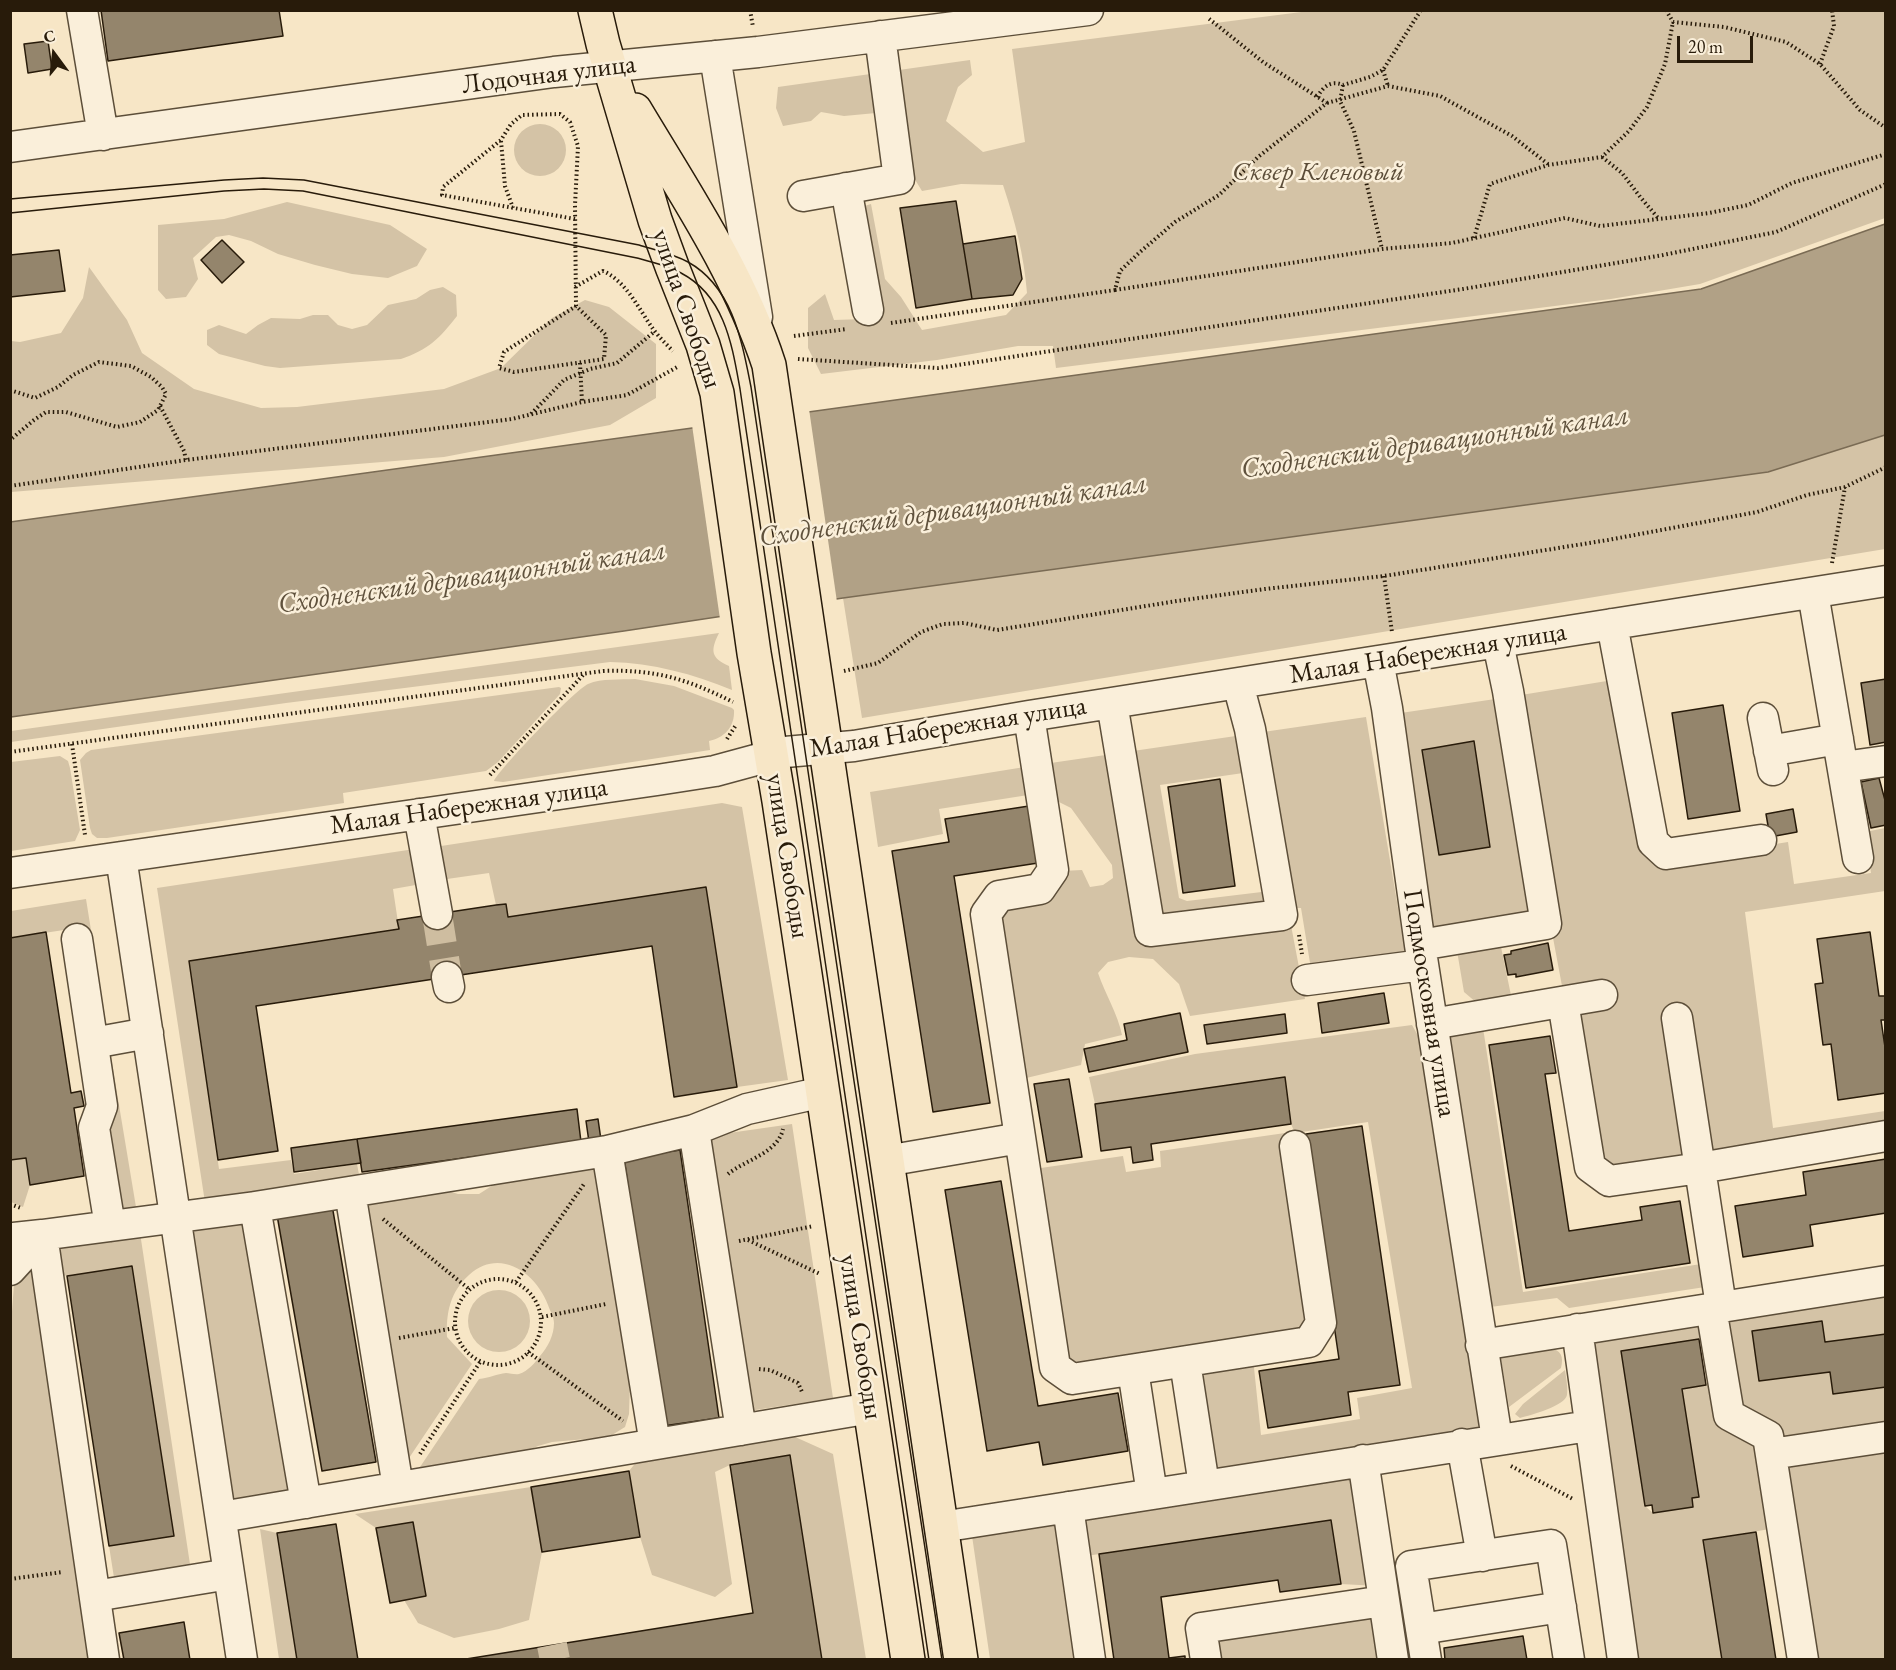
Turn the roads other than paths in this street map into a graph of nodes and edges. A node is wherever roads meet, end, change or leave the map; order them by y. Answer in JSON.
{"nodes":[{"id":1,"x":82,"y":10,"type":"edge"},
{"id":2,"x":595,"y":10,"type":"edge"},
{"id":3,"x":1088,"y":10,"type":"edge"},
{"id":4,"x":1044,"y":13,"type":"edge"},
{"id":5,"x":880,"y":36,"type":"junction"},
{"id":6,"x":715,"y":56,"type":"junction"},
{"id":7,"x":610,"y":67,"type":"junction"},
{"id":8,"x":103,"y":135,"type":"junction"},
{"id":9,"x":10,"y":147,"type":"edge"},
{"id":10,"x":846,"y":188,"type":"junction"},
{"id":11,"x":803,"y":196,"type":"dead end"},
{"id":12,"x":866,"y":321,"type":"road end"},
{"id":13,"x":760,"y":338,"type":"junction"},
{"id":14,"x":1886,"y":581,"type":"edge"},
{"id":15,"x":1822,"y":584,"type":"junction"},
{"id":16,"x":1612,"y":624,"type":"junction"},
{"id":17,"x":1498,"y":643,"type":"junction"},
{"id":18,"x":1378,"y":661,"type":"junction"},
{"id":19,"x":1238,"y":684,"type":"junction"},
{"id":20,"x":1112,"y":703,"type":"junction"},
{"id":21,"x":1029,"y":716,"type":"junction"},
{"id":22,"x":1763,"y":718,"type":"dead end"},
{"id":23,"x":826,"y":749,"type":"junction"},
{"id":24,"x":1840,"y":753,"type":"junction"},
{"id":25,"x":772,"y":756,"type":"junction"},
{"id":26,"x":1886,"y":761,"type":"edge"},
{"id":27,"x":419,"y":814,"type":"junction"},
{"id":28,"x":1761,"y":840,"type":"dead end"},
{"id":29,"x":121,"y":857,"type":"junction"},
{"id":30,"x":1858,"y":858,"type":"dead end"},
{"id":31,"x":10,"y":873,"type":"edge"},
{"id":32,"x":437,"y":914,"type":"tunnel mouth"},
{"id":33,"x":77,"y":939,"type":"dead end"},
{"id":34,"x":1421,"y":955,"type":"junction"},
{"id":35,"x":1307,"y":980,"type":"road end"},
{"id":36,"x":1602,"y":995,"type":"dead end"},
{"id":37,"x":1563,"y":1002,"type":"junction"},
{"id":38,"x":1677,"y":1018,"type":"dead end"},
{"id":39,"x":1432,"y":1024,"type":"junction"},
{"id":40,"x":148,"y":1033,"type":"junction"},
{"id":41,"x":93,"y":1043,"type":"junction"},
{"id":42,"x":824,"y":1092,"type":"junction"},
{"id":43,"x":694,"y":1130,"type":"junction"},
{"id":44,"x":1886,"y":1136,"type":"edge"},
{"id":45,"x":1020,"y":1138,"type":"junction"},
{"id":46,"x":1295,"y":1146,"type":"dead end"},
{"id":47,"x":607,"y":1151,"type":"junction"},
{"id":48,"x":886,"y":1161,"type":"junction"},
{"id":49,"x":1700,"y":1168,"type":"junction"},
{"id":50,"x":350,"y":1192,"type":"junction"},
{"id":51,"x":255,"y":1207,"type":"junction"},
{"id":52,"x":176,"y":1218,"type":"junction"},
{"id":53,"x":110,"y":1226,"type":"junction"},
{"id":54,"x":28,"y":1236,"type":"junction"},
{"id":55,"x":10,"y":1270,"type":"edge"},
{"id":56,"x":1886,"y":1281,"type":"edge"},
{"id":57,"x":1716,"y":1307,"type":"junction"},
{"id":58,"x":1577,"y":1329,"type":"junction"},
{"id":59,"x":1481,"y":1345,"type":"junction"},
{"id":60,"x":1185,"y":1362,"type":"junction"},
{"id":61,"x":1133,"y":1370,"type":"junction"},
{"id":62,"x":871,"y":1408,"type":"junction"},
{"id":63,"x":1589,"y":1426,"type":"junction"},
{"id":64,"x":741,"y":1430,"type":"junction"},
{"id":65,"x":1886,"y":1437,"type":"edge"},
{"id":66,"x":655,"y":1444,"type":"junction"},
{"id":67,"x":1462,"y":1444,"type":"junction"},
{"id":68,"x":1500,"y":1450,"type":"junction"},
{"id":69,"x":1771,"y":1454,"type":"junction"},
{"id":70,"x":1363,"y":1460,"type":"junction"},
{"id":71,"x":1204,"y":1485,"type":"junction"},
{"id":72,"x":398,"y":1487,"type":"junction"},
{"id":73,"x":1152,"y":1494,"type":"junction"},
{"id":74,"x":306,"y":1503,"type":"junction"},
{"id":75,"x":1068,"y":1507,"type":"junction"},
{"id":76,"x":221,"y":1517,"type":"junction"},
{"id":77,"x":941,"y":1527,"type":"junction"},
{"id":78,"x":1482,"y":1556,"type":"junction"},
{"id":79,"x":229,"y":1574,"type":"junction"},
{"id":80,"x":93,"y":1582,"type":"junction"},
{"id":81,"x":1384,"y":1601,"type":"junction"},
{"id":82,"x":1561,"y":1607,"type":"junction"},
{"id":83,"x":1421,"y":1629,"type":"junction"},
{"id":84,"x":104,"y":1659,"type":"edge"},
{"id":85,"x":242,"y":1659,"type":"edge"},
{"id":86,"x":908,"y":1659,"type":"edge"},
{"id":87,"x":961,"y":1659,"type":"edge"},
{"id":88,"x":1090,"y":1659,"type":"edge"},
{"id":89,"x":1206,"y":1659,"type":"edge"},
{"id":90,"x":1392,"y":1659,"type":"edge"},
{"id":91,"x":1426,"y":1659,"type":"edge"},
{"id":92,"x":1569,"y":1659,"type":"edge"},
{"id":93,"x":1623,"y":1659,"type":"edge"},
{"id":94,"x":1803,"y":1659,"type":"edge"}],
"edges":[{"from":1,"to":8,"type":"street"},
{"from":2,"to":7,"type":"main road","name":"улица Свободы"},
{"from":3,"to":4,"type":"street","name":"Лодочная улица"},
{"from":4,"to":5,"type":"street","name":"Лодочная улица"},
{"from":5,"to":6,"type":"street","name":"Лодочная улица"},
{"from":5,"to":10,"type":"street"},
{"from":6,"to":7,"type":"street","name":"Лодочная улица"},
{"from":6,"to":13,"type":"street","name":"улица Свободы"},
{"from":7,"to":8,"type":"street","name":"Лодочная улица"},
{"from":7,"to":13,"type":"main road","name":"улица Свободы"},
{"from":7,"to":25,"type":"main road","name":"улица Свободы"},
{"from":8,"to":9,"type":"street","name":"Лодочная улица"},
{"from":10,"to":11,"type":"street"},
{"from":10,"to":12,"type":"street"},
{"from":13,"to":23,"type":"main road","name":"улица Свободы"},
{"from":14,"to":15,"type":"street","name":"Малая Набережная улица"},
{"from":15,"to":16,"type":"street","name":"Малая Набережная улица"},
{"from":15,"to":24,"type":"street"},
{"from":16,"to":17,"type":"street","name":"Малая Набережная улица"},
{"from":16,"to":28,"type":"street"},
{"from":17,"to":18,"type":"street","name":"Малая Набережная улица"},
{"from":17,"to":34,"type":"street"},
{"from":18,"to":19,"type":"street","name":"Малая Набережная улица"},
{"from":18,"to":34,"type":"street","name":"Подмосковная улица"},
{"from":19,"to":20,"type":"street","name":"Малая Набережная улица"},
{"from":19,"to":20,"type":"street"},
{"from":20,"to":21,"type":"street","name":"Малая Набережная улица"},
{"from":21,"to":23,"type":"street","name":"Малая Набережная улица"},
{"from":21,"to":45,"type":"street"},
{"from":22,"to":24,"type":"street"},
{"from":23,"to":25,"type":"street","name":"Малая Набережная улица"},
{"from":23,"to":48,"type":"main road","name":"улица Свободы"},
{"from":24,"to":26,"type":"street"},
{"from":24,"to":30,"type":"street"},
{"from":25,"to":27,"type":"street","name":"Малая Набережная улица"},
{"from":25,"to":42,"type":"main road","name":"улица Свободы"},
{"from":27,"to":29,"type":"street","name":"Малая Набережная улица"},
{"from":27,"to":32,"type":"street"},
{"from":29,"to":31,"type":"street","name":"Малая Набережная улица"},
{"from":29,"to":40,"type":"street"},
{"from":33,"to":41,"type":"street"},
{"from":34,"to":35,"type":"street"},
{"from":34,"to":39,"type":"street","name":"Подмосковная улица"},
{"from":36,"to":37,"type":"street"},
{"from":37,"to":39,"type":"street"},
{"from":37,"to":49,"type":"street"},
{"from":38,"to":49,"type":"street"},
{"from":39,"to":59,"type":"street","name":"Подмосковная улица"},
{"from":40,"to":41,"type":"street"},
{"from":40,"to":52,"type":"street"},
{"from":41,"to":53,"type":"street"},
{"from":42,"to":43,"type":"street"},
{"from":42,"to":62,"type":"main road","name":"улица Свободы"},
{"from":43,"to":47,"type":"street"},
{"from":43,"to":64,"type":"street"},
{"from":44,"to":49,"type":"street"},
{"from":45,"to":48,"type":"street"},
{"from":45,"to":61,"type":"street"},
{"from":46,"to":60,"type":"street"},
{"from":47,"to":50,"type":"street"},
{"from":47,"to":66,"type":"street"},
{"from":48,"to":77,"type":"main road","name":"улица Свободы"},
{"from":49,"to":57,"type":"street"},
{"from":50,"to":51,"type":"street"},
{"from":50,"to":72,"type":"street"},
{"from":51,"to":52,"type":"street"},
{"from":51,"to":74,"type":"street"},
{"from":52,"to":53,"type":"street"},
{"from":52,"to":76,"type":"street"},
{"from":53,"to":54,"type":"street"},
{"from":54,"to":55,"type":"street"},
{"from":54,"to":80,"type":"street"},
{"from":56,"to":57,"type":"street"},
{"from":57,"to":58,"type":"street"},
{"from":57,"to":69,"type":"street"},
{"from":58,"to":59,"type":"street"},
{"from":58,"to":63,"type":"street"},
{"from":59,"to":68,"type":"street","name":"Подмосковная улица"},
{"from":60,"to":61,"type":"street"},
{"from":60,"to":71,"type":"street"},
{"from":61,"to":73,"type":"street"},
{"from":62,"to":64,"type":"street"},
{"from":62,"to":86,"type":"main road","name":"улица Свободы"},
{"from":63,"to":68,"type":"street"},
{"from":63,"to":93,"type":"street"},
{"from":64,"to":66,"type":"street"},
{"from":65,"to":69,"type":"street"},
{"from":66,"to":72,"type":"street"},
{"from":67,"to":68,"type":"street"},
{"from":67,"to":70,"type":"street"},
{"from":67,"to":78,"type":"street"},
{"from":69,"to":94,"type":"street"},
{"from":70,"to":71,"type":"street"},
{"from":70,"to":81,"type":"street"},
{"from":71,"to":73,"type":"street"},
{"from":72,"to":74,"type":"street"},
{"from":73,"to":75,"type":"street"},
{"from":74,"to":76,"type":"street"},
{"from":75,"to":77,"type":"street"},
{"from":75,"to":88,"type":"street"},
{"from":76,"to":79,"type":"street"},
{"from":77,"to":87,"type":"main road","name":"улица Свободы"},
{"from":78,"to":82,"type":"street"},
{"from":78,"to":83,"type":"street"},
{"from":79,"to":80,"type":"street"},
{"from":79,"to":85,"type":"street"},
{"from":80,"to":84,"type":"street"},
{"from":81,"to":89,"type":"street"},
{"from":81,"to":90,"type":"street"},
{"from":82,"to":83,"type":"street"},
{"from":82,"to":92,"type":"street"},
{"from":83,"to":91,"type":"street"}]}
